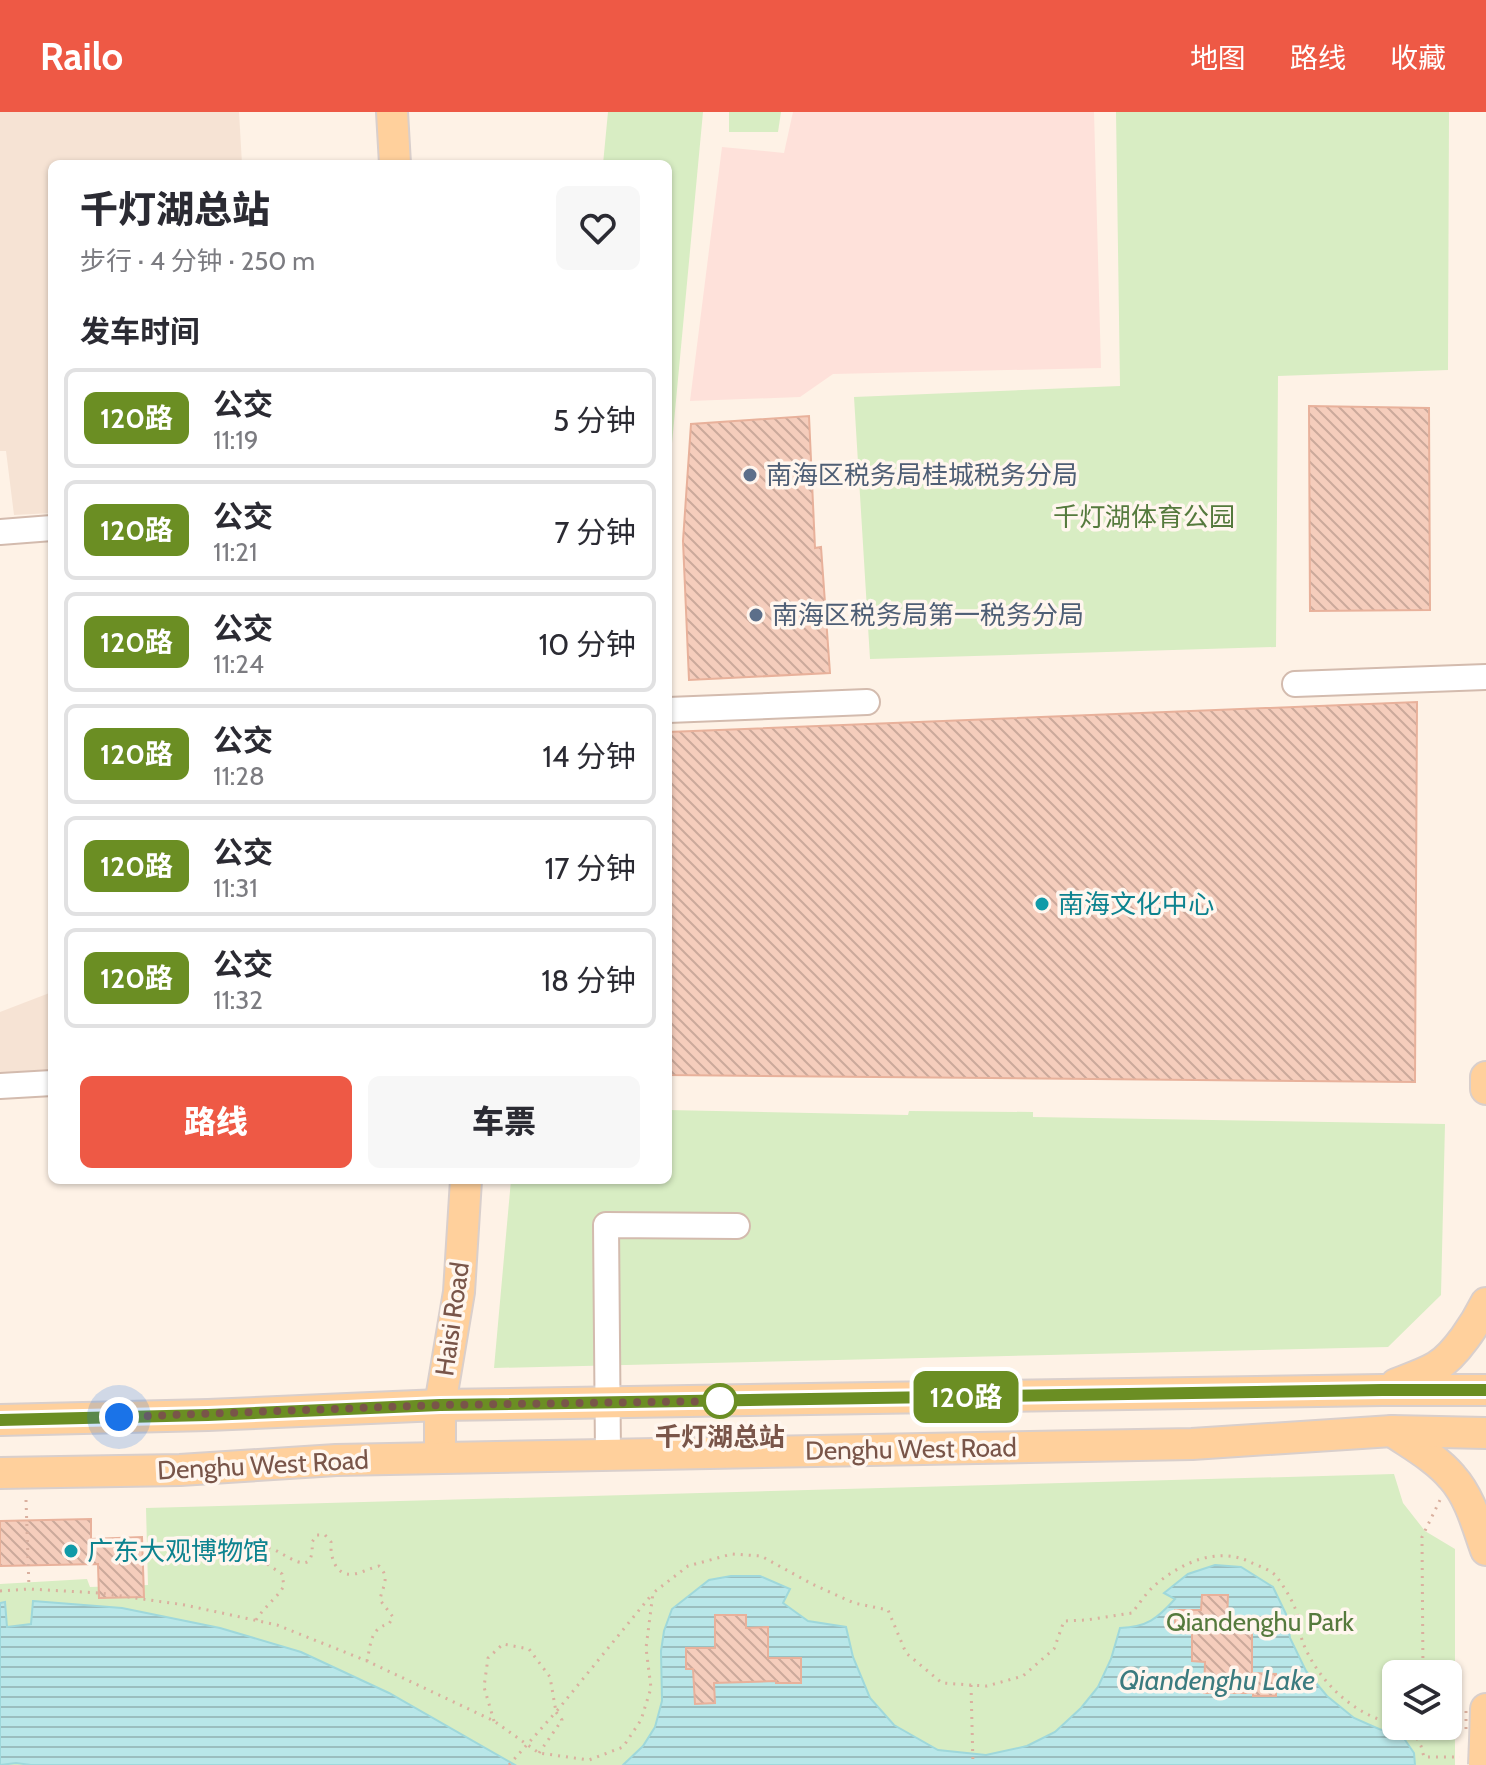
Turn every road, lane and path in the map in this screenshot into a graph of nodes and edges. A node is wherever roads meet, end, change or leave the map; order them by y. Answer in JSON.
{"nodes":[{"id":1,"x":392,"y":112,"type":"edge"},
{"id":2,"x":395,"y":160,"type":"edge"},
{"id":3,"x":48,"y":528,"type":"edge"},
{"id":4,"x":0,"y":532,"type":"edge"},
{"id":5,"x":1486,"y":677,"type":"edge"},
{"id":6,"x":1295,"y":684,"type":"dead end"},
{"id":7,"x":867,"y":702,"type":"dead end"},
{"id":8,"x":672,"y":710,"type":"edge"},
{"id":9,"x":1486,"y":1077,"type":"edge"},
{"id":10,"x":48,"y":1083,"type":"edge"},
{"id":11,"x":0,"y":1086,"type":"edge"},
{"id":12,"x":1486,"y":1089,"type":"edge"},
{"id":13,"x":466,"y":1184,"type":"edge"},
{"id":14,"x":737,"y":1226,"type":"dead end"},
{"id":15,"x":1486,"y":1303,"type":"edge"},
{"id":16,"x":1382,"y":1390,"type":"junction"},
{"id":17,"x":1486,"y":1390,"type":"edge"},
{"id":18,"x":607,"y":1403,"type":"junction"},
{"id":19,"x":440,"y":1405,"type":"junction"},
{"id":20,"x":0,"y":1420,"type":"edge"},
{"id":21,"x":1392,"y":1431,"type":"junction"},
{"id":22,"x":1486,"y":1433,"type":"edge"},
{"id":23,"x":608,"y":1455,"type":"junction"},
{"id":24,"x":440,"y":1458,"type":"junction"},
{"id":25,"x":0,"y":1473,"type":"edge"},
{"id":26,"x":1452,"y":1477,"type":"junction"},
{"id":27,"x":26,"y":1500,"type":"dead end"},
{"id":28,"x":1486,"y":1550,"type":"edge"},
{"id":29,"x":29,"y":1589,"type":"junction"},
{"id":30,"x":0,"y":1591,"type":"edge"},
{"id":31,"x":653,"y":1593,"type":"junction"},
{"id":32,"x":256,"y":1620,"type":"junction"},
{"id":33,"x":1423,"y":1660,"type":"edge"},
{"id":34,"x":367,"y":1661,"type":"junction"},
{"id":35,"x":971,"y":1685,"type":"junction"},
{"id":36,"x":1486,"y":1709,"type":"edge"},
{"id":37,"x":556,"y":1712,"type":"junction"},
{"id":38,"x":1382,"y":1720,"type":"edge"},
{"id":39,"x":494,"y":1721,"type":"junction"},
{"id":40,"x":1418,"y":1740,"type":"edge"},
{"id":41,"x":539,"y":1753,"type":"junction"},
{"id":42,"x":1480,"y":1754,"type":"edge"},
{"id":43,"x":509,"y":1765,"type":"edge"},
{"id":44,"x":973,"y":1765,"type":"edge"}],
"edges":[{"from":1,"to":2,"type":"main road"},
{"from":3,"to":4,"type":"street"},
{"from":5,"to":6,"type":"street"},
{"from":7,"to":8,"type":"street"},
{"from":9,"to":12,"type":"main road"},
{"from":10,"to":11,"type":"street"},
{"from":13,"to":19,"type":"main road","name":"Haisi Road"},
{"from":14,"to":18,"type":"street"},
{"from":15,"to":16,"type":"main road"},
{"from":16,"to":17,"type":"main road","name":"Denghu West Road"},
{"from":16,"to":18,"type":"main road","name":"Denghu West Road"},
{"from":18,"to":19,"type":"main road","name":"Denghu West Road"},
{"from":18,"to":23,"type":"street"},
{"from":19,"to":20,"type":"main road","name":"Denghu West Road"},
{"from":19,"to":24,"type":"main road","name":"Haisi Road"},
{"from":21,"to":22,"type":"main road","name":"Denghu West Road"},
{"from":21,"to":23,"type":"main road","name":"Denghu West Road"},
{"from":21,"to":26,"type":"main road"},
{"from":23,"to":24,"type":"main road","name":"Denghu West Road"},
{"from":24,"to":25,"type":"main road","name":"Denghu West Road"},
{"from":26,"to":28,"type":"main road"},
{"from":26,"to":33,"type":"path"},
{"from":27,"to":29,"type":"path"},
{"from":29,"to":30,"type":"path"},
{"from":29,"to":32,"type":"path"},
{"from":31,"to":35,"type":"path"},
{"from":31,"to":37,"type":"path"},
{"from":31,"to":41,"type":"path"},
{"from":32,"to":34,"type":"path"},
{"from":32,"to":34,"type":"path"},
{"from":34,"to":39,"type":"path"},
{"from":35,"to":38,"type":"path"},
{"from":35,"to":44,"type":"path"},
{"from":36,"to":42,"type":"main road"},
{"from":37,"to":39,"type":"path"},
{"from":37,"to":41,"type":"path"},
{"from":37,"to":43,"type":"path","bridge":true},
{"from":39,"to":41,"type":"path"},
{"from":40,"to":42,"type":"path"}]}
